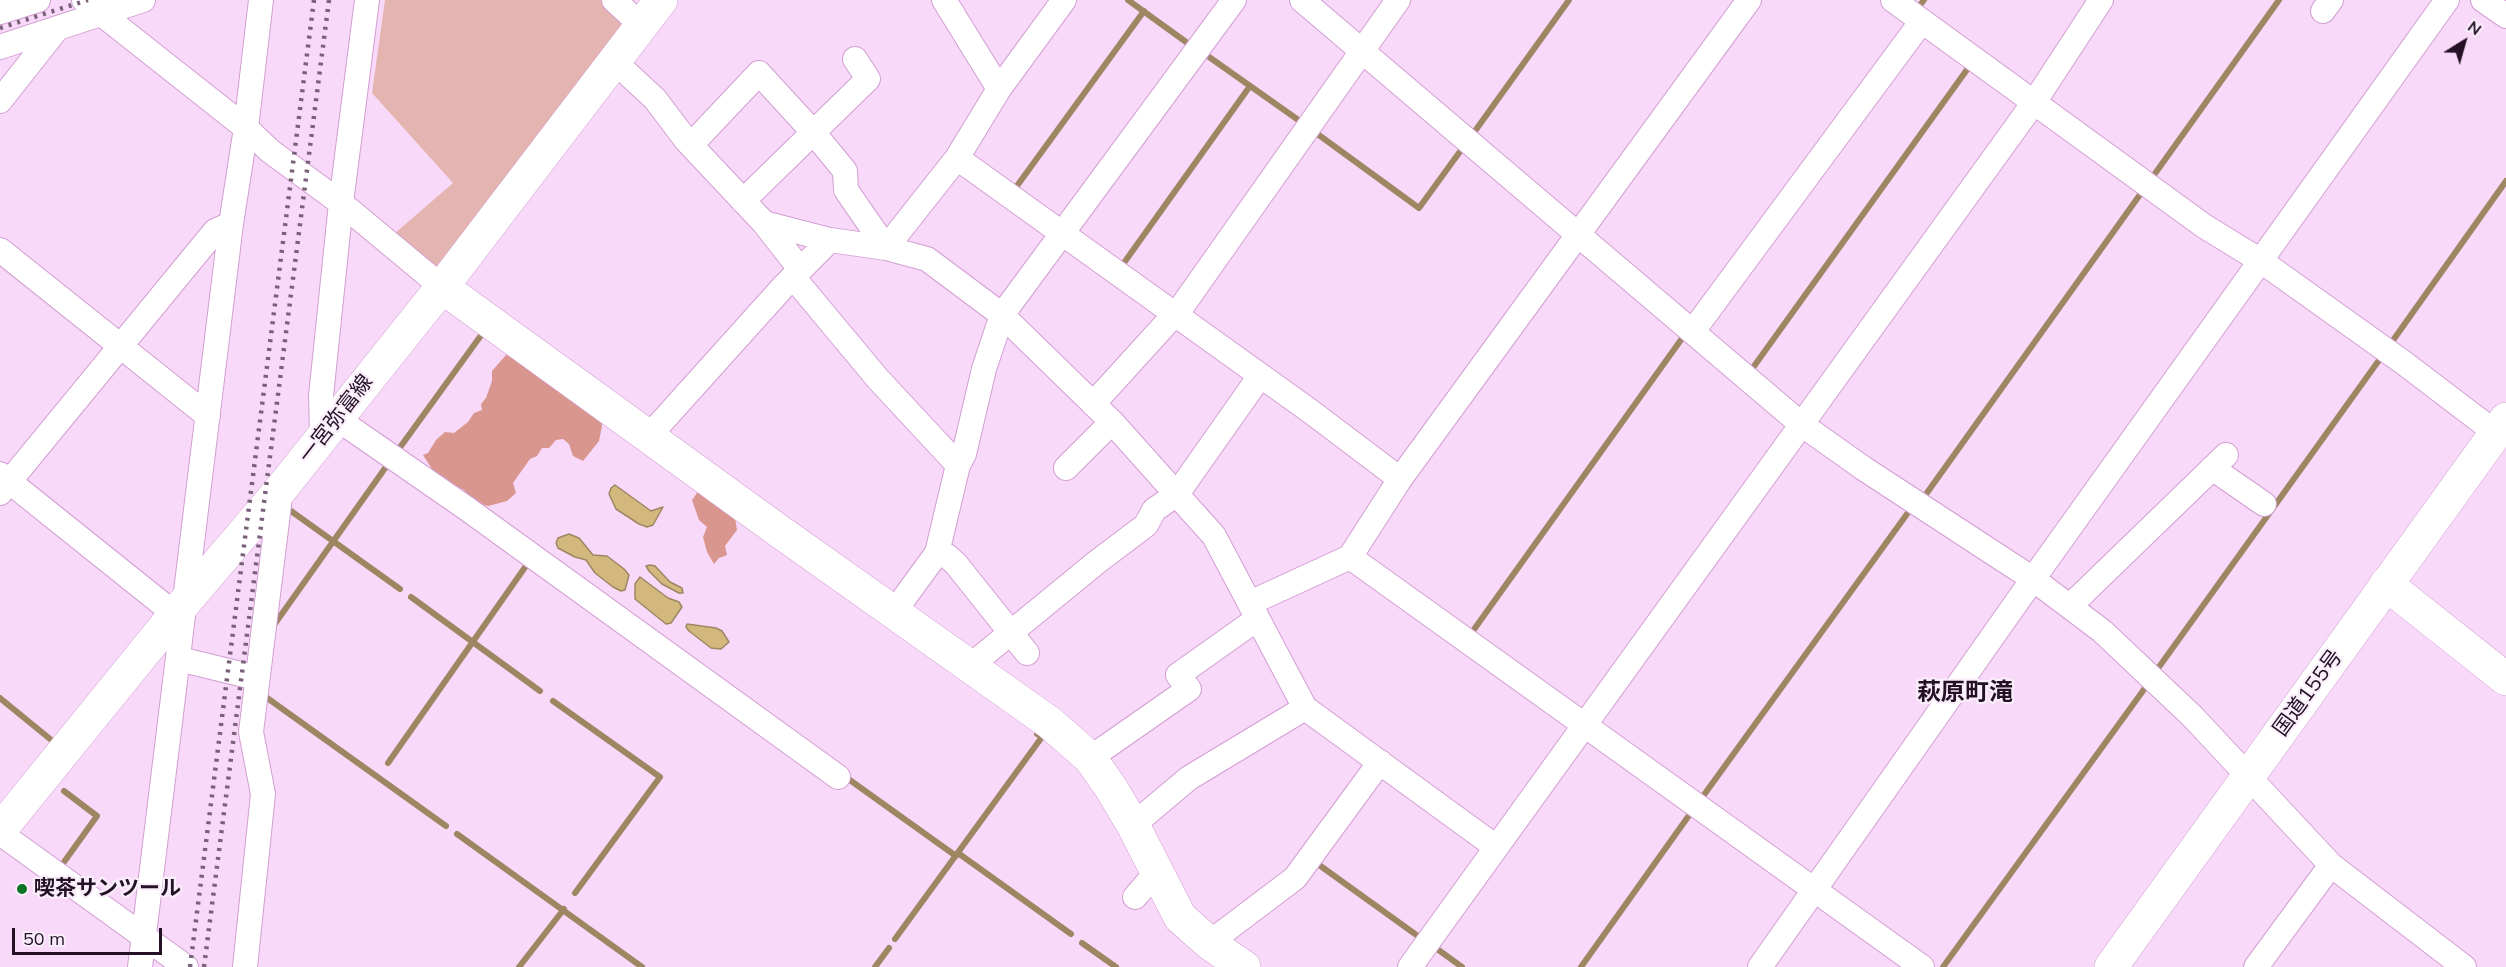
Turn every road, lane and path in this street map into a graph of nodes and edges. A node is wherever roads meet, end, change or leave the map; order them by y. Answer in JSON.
{"nodes":[{"id":1,"x":38,"y":0,"type":"edge"},
{"id":2,"x":143,"y":0,"type":"edge"},
{"id":3,"x":261,"y":0,"type":"edge"},
{"id":4,"x":366,"y":0,"type":"edge"},
{"id":5,"x":614,"y":0,"type":"edge"},
{"id":6,"x":661,"y":0,"type":"edge"},
{"id":7,"x":944,"y":0,"type":"edge"},
{"id":8,"x":1064,"y":0,"type":"edge"},
{"id":9,"x":1234,"y":0,"type":"edge"},
{"id":10,"x":1302,"y":0,"type":"edge"},
{"id":11,"x":1398,"y":0,"type":"edge"},
{"id":12,"x":1749,"y":0,"type":"edge"},
{"id":13,"x":1893,"y":0,"type":"edge"},
{"id":14,"x":2101,"y":0,"type":"edge"},
{"id":15,"x":2447,"y":0,"type":"edge"},
{"id":16,"x":2483,"y":0,"type":"edge"},
{"id":17,"x":93,"y":7,"type":"edge"},
{"id":18,"x":0,"y":12,"type":"edge"},
{"id":19,"x":2506,"y":16,"type":"edge"},
{"id":20,"x":1922,"y":21,"type":"junction"},
{"id":21,"x":641,"y":25,"type":"junction"},
{"id":22,"x":56,"y":30,"type":"junction"},
{"id":23,"x":0,"y":47,"type":"edge"},
{"id":24,"x":1362,"y":51,"type":"junction"},
{"id":25,"x":855,"y":59,"type":"dead end"},
{"id":26,"x":614,"y":61,"type":"junction"},
{"id":27,"x":999,"y":89,"type":"junction"},
{"id":28,"x":0,"y":101,"type":"edge"},
{"id":29,"x":2035,"y":101,"type":"junction"},
{"id":30,"x":246,"y":129,"type":"junction"},
{"id":31,"x":813,"y":132,"type":"junction"},
{"id":32,"x":691,"y":145,"type":"junction"},
{"id":33,"x":957,"y":158,"type":"junction"},
{"id":34,"x":743,"y":201,"type":"junction"},
{"id":35,"x":341,"y":203,"type":"junction"},
{"id":36,"x":764,"y":223,"type":"junction"},
{"id":37,"x":231,"y":224,"type":"junction"},
{"id":38,"x":1063,"y":234,"type":"junction"},
{"id":39,"x":1577,"y":234,"type":"junction"},
{"id":40,"x":830,"y":240,"type":"junction"},
{"id":41,"x":886,"y":248,"type":"junction"},
{"id":42,"x":0,"y":250,"type":"edge"},
{"id":43,"x":2261,"y":261,"type":"junction"},
{"id":44,"x":797,"y":273,"type":"junction"},
{"id":45,"x":442,"y":287,"type":"junction"},
{"id":46,"x":1174,"y":314,"type":"junction"},
{"id":47,"x":1002,"y":315,"type":"junction"},
{"id":48,"x":1693,"y":331,"type":"junction"},
{"id":49,"x":119,"y":345,"type":"junction"},
{"id":50,"x":1260,"y":376,"type":"junction"},
{"id":51,"x":1093,"y":404,"type":"junction"},
{"id":52,"x":208,"y":416,"type":"junction"},
{"id":53,"x":1112,"y":422,"type":"junction"},
{"id":54,"x":1801,"y":424,"type":"junction"},
{"id":55,"x":2501,"y":426,"type":"edge"},
{"id":56,"x":329,"y":427,"type":"junction"},
{"id":57,"x":649,"y":436,"type":"junction"},
{"id":58,"x":958,"y":465,"type":"junction"},
{"id":59,"x":1066,"y":468,"type":"dead end"},
{"id":60,"x":1400,"y":479,"type":"junction"},
{"id":61,"x":3,"y":483,"type":"edge"},
{"id":62,"x":281,"y":489,"type":"junction"},
{"id":63,"x":1177,"y":494,"type":"junction"},
{"id":64,"x":2264,"y":504,"type":"dead end"},
{"id":65,"x":937,"y":553,"type":"junction"},
{"id":66,"x":1350,"y":557,"type":"junction"},
{"id":67,"x":2033,"y":579,"type":"junction"},
{"id":68,"x":2386,"y":584,"type":"junction"},
{"id":69,"x":2070,"y":606,"type":"junction"},
{"id":70,"x":180,"y":609,"type":"junction"},
{"id":71,"x":1254,"y":611,"type":"junction"},
{"id":72,"x":894,"y":612,"type":"junction"},
{"id":73,"x":1011,"y":633,"type":"junction"},
{"id":74,"x":1027,"y":653,"type":"dead end"},
{"id":75,"x":179,"y":659,"type":"junction"},
{"id":76,"x":970,"y":666,"type":"junction"},
{"id":77,"x":257,"y":678,"type":"junction"},
{"id":78,"x":2506,"y":679,"type":"edge"},
{"id":79,"x":1305,"y":708,"type":"junction"},
{"id":80,"x":1585,"y":725,"type":"junction"},
{"id":81,"x":1090,"y":759,"type":"junction"},
{"id":82,"x":1380,"y":762,"type":"junction"},
{"id":83,"x":838,"y":777,"type":"dead end"},
{"id":84,"x":2247,"y":778,"type":"junction"},
{"id":85,"x":1133,"y":825,"type":"junction"},
{"id":86,"x":0,"y":831,"type":"edge"},
{"id":87,"x":1496,"y":847,"type":"junction"},
{"id":88,"x":2331,"y":865,"type":"junction"},
{"id":89,"x":1816,"y":890,"type":"junction"},
{"id":90,"x":143,"y":937,"type":"junction"},
{"id":91,"x":1209,"y":943,"type":"junction"},
{"id":92,"x":122,"y":967,"type":"edge"},
{"id":93,"x":140,"y":967,"type":"edge"},
{"id":94,"x":186,"y":967,"type":"edge"},
{"id":95,"x":245,"y":967,"type":"edge"},
{"id":96,"x":1244,"y":967,"type":"edge"},
{"id":97,"x":1410,"y":967,"type":"edge"},
{"id":98,"x":1760,"y":967,"type":"edge"},
{"id":99,"x":1922,"y":967,"type":"edge"},
{"id":100,"x":2112,"y":967,"type":"edge"},
{"id":101,"x":2256,"y":967,"type":"edge"},
{"id":102,"x":2464,"y":967,"type":"edge"}],
"edges":[{"from":1,"to":18,"type":"street"},
{"from":2,"to":17,"type":"street"},
{"from":3,"to":30,"type":"street"},
{"from":4,"to":35,"type":"street"},
{"from":5,"to":21,"type":"street"},
{"from":6,"to":21,"type":"main road","name":"一宮弥富線"},
{"from":7,"to":27,"type":"street"},
{"from":8,"to":27,"type":"street"},
{"from":9,"to":38,"type":"street"},
{"from":10,"to":24,"type":"street"},
{"from":11,"to":24,"type":"street"},
{"from":12,"to":39,"type":"street"},
{"from":13,"to":20,"type":"street"},
{"from":14,"to":29,"type":"street"},
{"from":15,"to":43,"type":"street"},
{"from":16,"to":19,"type":"street"},
{"from":17,"to":22,"type":"street"},
{"from":17,"to":30,"type":"street"},
{"from":20,"to":29,"type":"street"},
{"from":20,"to":48,"type":"street"},
{"from":21,"to":26,"type":"main road","name":"一宮弥富線"},
{"from":22,"to":23,"type":"street"},
{"from":22,"to":28,"type":"street"},
{"from":24,"to":39,"type":"street"},
{"from":24,"to":46,"type":"street"},
{"from":25,"to":31,"type":"street"},
{"from":26,"to":32,"type":"street"},
{"from":26,"to":45,"type":"main road","name":"一宮弥富線"},
{"from":27,"to":33,"type":"street"},
{"from":29,"to":43,"type":"street"},
{"from":29,"to":54,"type":"street"},
{"from":30,"to":35,"type":"street"},
{"from":30,"to":37,"type":"street"},
{"from":31,"to":32,"type":"street"},
{"from":31,"to":34,"type":"street"},
{"from":31,"to":41,"type":"street"},
{"from":32,"to":34,"type":"street"},
{"from":33,"to":38,"type":"street"},
{"from":33,"to":41,"type":"street"},
{"from":34,"to":36,"type":"street"},
{"from":35,"to":45,"type":"street"},
{"from":35,"to":56,"type":"street"},
{"from":36,"to":40,"type":"street"},
{"from":36,"to":44,"type":"street"},
{"from":37,"to":49,"type":"street"},
{"from":37,"to":52,"type":"street"},
{"from":38,"to":46,"type":"street"},
{"from":38,"to":47,"type":"street"},
{"from":39,"to":48,"type":"street"},
{"from":39,"to":60,"type":"street"},
{"from":40,"to":41,"type":"street"},
{"from":40,"to":44,"type":"street"},
{"from":41,"to":47,"type":"street"},
{"from":42,"to":49,"type":"street"},
{"from":43,"to":55,"type":"street"},
{"from":43,"to":67,"type":"street"},
{"from":44,"to":57,"type":"street"},
{"from":44,"to":58,"type":"street"},
{"from":45,"to":56,"type":"main road","name":"一宮弥富線"},
{"from":45,"to":57,"type":"main road"},
{"from":46,"to":50,"type":"street"},
{"from":46,"to":51,"type":"street"},
{"from":47,"to":51,"type":"street"},
{"from":47,"to":58,"type":"street"},
{"from":48,"to":54,"type":"street"},
{"from":49,"to":52,"type":"street"},
{"from":49,"to":61,"type":"street"},
{"from":50,"to":60,"type":"street"},
{"from":50,"to":63,"type":"street"},
{"from":51,"to":53,"type":"street"},
{"from":52,"to":70,"type":"street"},
{"from":53,"to":59,"type":"street"},
{"from":53,"to":63,"type":"street"},
{"from":54,"to":67,"type":"street"},
{"from":54,"to":80,"type":"street"},
{"from":55,"to":68,"type":"main road","name":"国道155号"},
{"from":56,"to":62,"type":"main road","name":"一宮弥富線"},
{"from":56,"to":83,"type":"street"},
{"from":57,"to":72,"type":"main road"},
{"from":58,"to":65,"type":"street"},
{"from":60,"to":66,"type":"street"},
{"from":61,"to":70,"type":"street"},
{"from":62,"to":70,"type":"main road","name":"一宮弥富線"},
{"from":62,"to":77,"type":"street"},
{"from":63,"to":71,"type":"street"},
{"from":63,"to":73,"type":"street"},
{"from":64,"to":69,"type":"street"},
{"from":65,"to":72,"type":"street"},
{"from":65,"to":73,"type":"street"},
{"from":66,"to":71,"type":"street"},
{"from":66,"to":80,"type":"street"},
{"from":67,"to":69,"type":"street"},
{"from":67,"to":89,"type":"street"},
{"from":68,"to":78,"type":"main road"},
{"from":68,"to":84,"type":"main road","name":"国道155号"},
{"from":69,"to":84,"type":"street"},
{"from":70,"to":75,"type":"street"},
{"from":70,"to":86,"type":"main road","name":"一宮弥富線"},
{"from":71,"to":79,"type":"street"},
{"from":71,"to":81,"type":"street"},
{"from":72,"to":76,"type":"main road"},
{"from":73,"to":74,"type":"street"},
{"from":73,"to":76,"type":"street"},
{"from":75,"to":77,"type":"street"},
{"from":75,"to":90,"type":"street"},
{"from":76,"to":81,"type":"main road"},
{"from":77,"to":95,"type":"street"},
{"from":79,"to":82,"type":"street"},
{"from":79,"to":85,"type":"street"},
{"from":80,"to":87,"type":"street"},
{"from":80,"to":89,"type":"street"},
{"from":81,"to":85,"type":"main road"},
{"from":82,"to":87,"type":"street"},
{"from":82,"to":91,"type":"street"},
{"from":84,"to":88,"type":"street"},
{"from":84,"to":100,"type":"main road","name":"国道155号"},
{"from":85,"to":91,"type":"main road"},
{"from":86,"to":90,"type":"street"},
{"from":87,"to":97,"type":"street"},
{"from":88,"to":101,"type":"street"},
{"from":88,"to":102,"type":"street"},
{"from":89,"to":98,"type":"street"},
{"from":89,"to":99,"type":"street"},
{"from":90,"to":92,"type":"street"},
{"from":90,"to":93,"type":"street"},
{"from":90,"to":94,"type":"street"},
{"from":91,"to":96,"type":"main road"}]}
